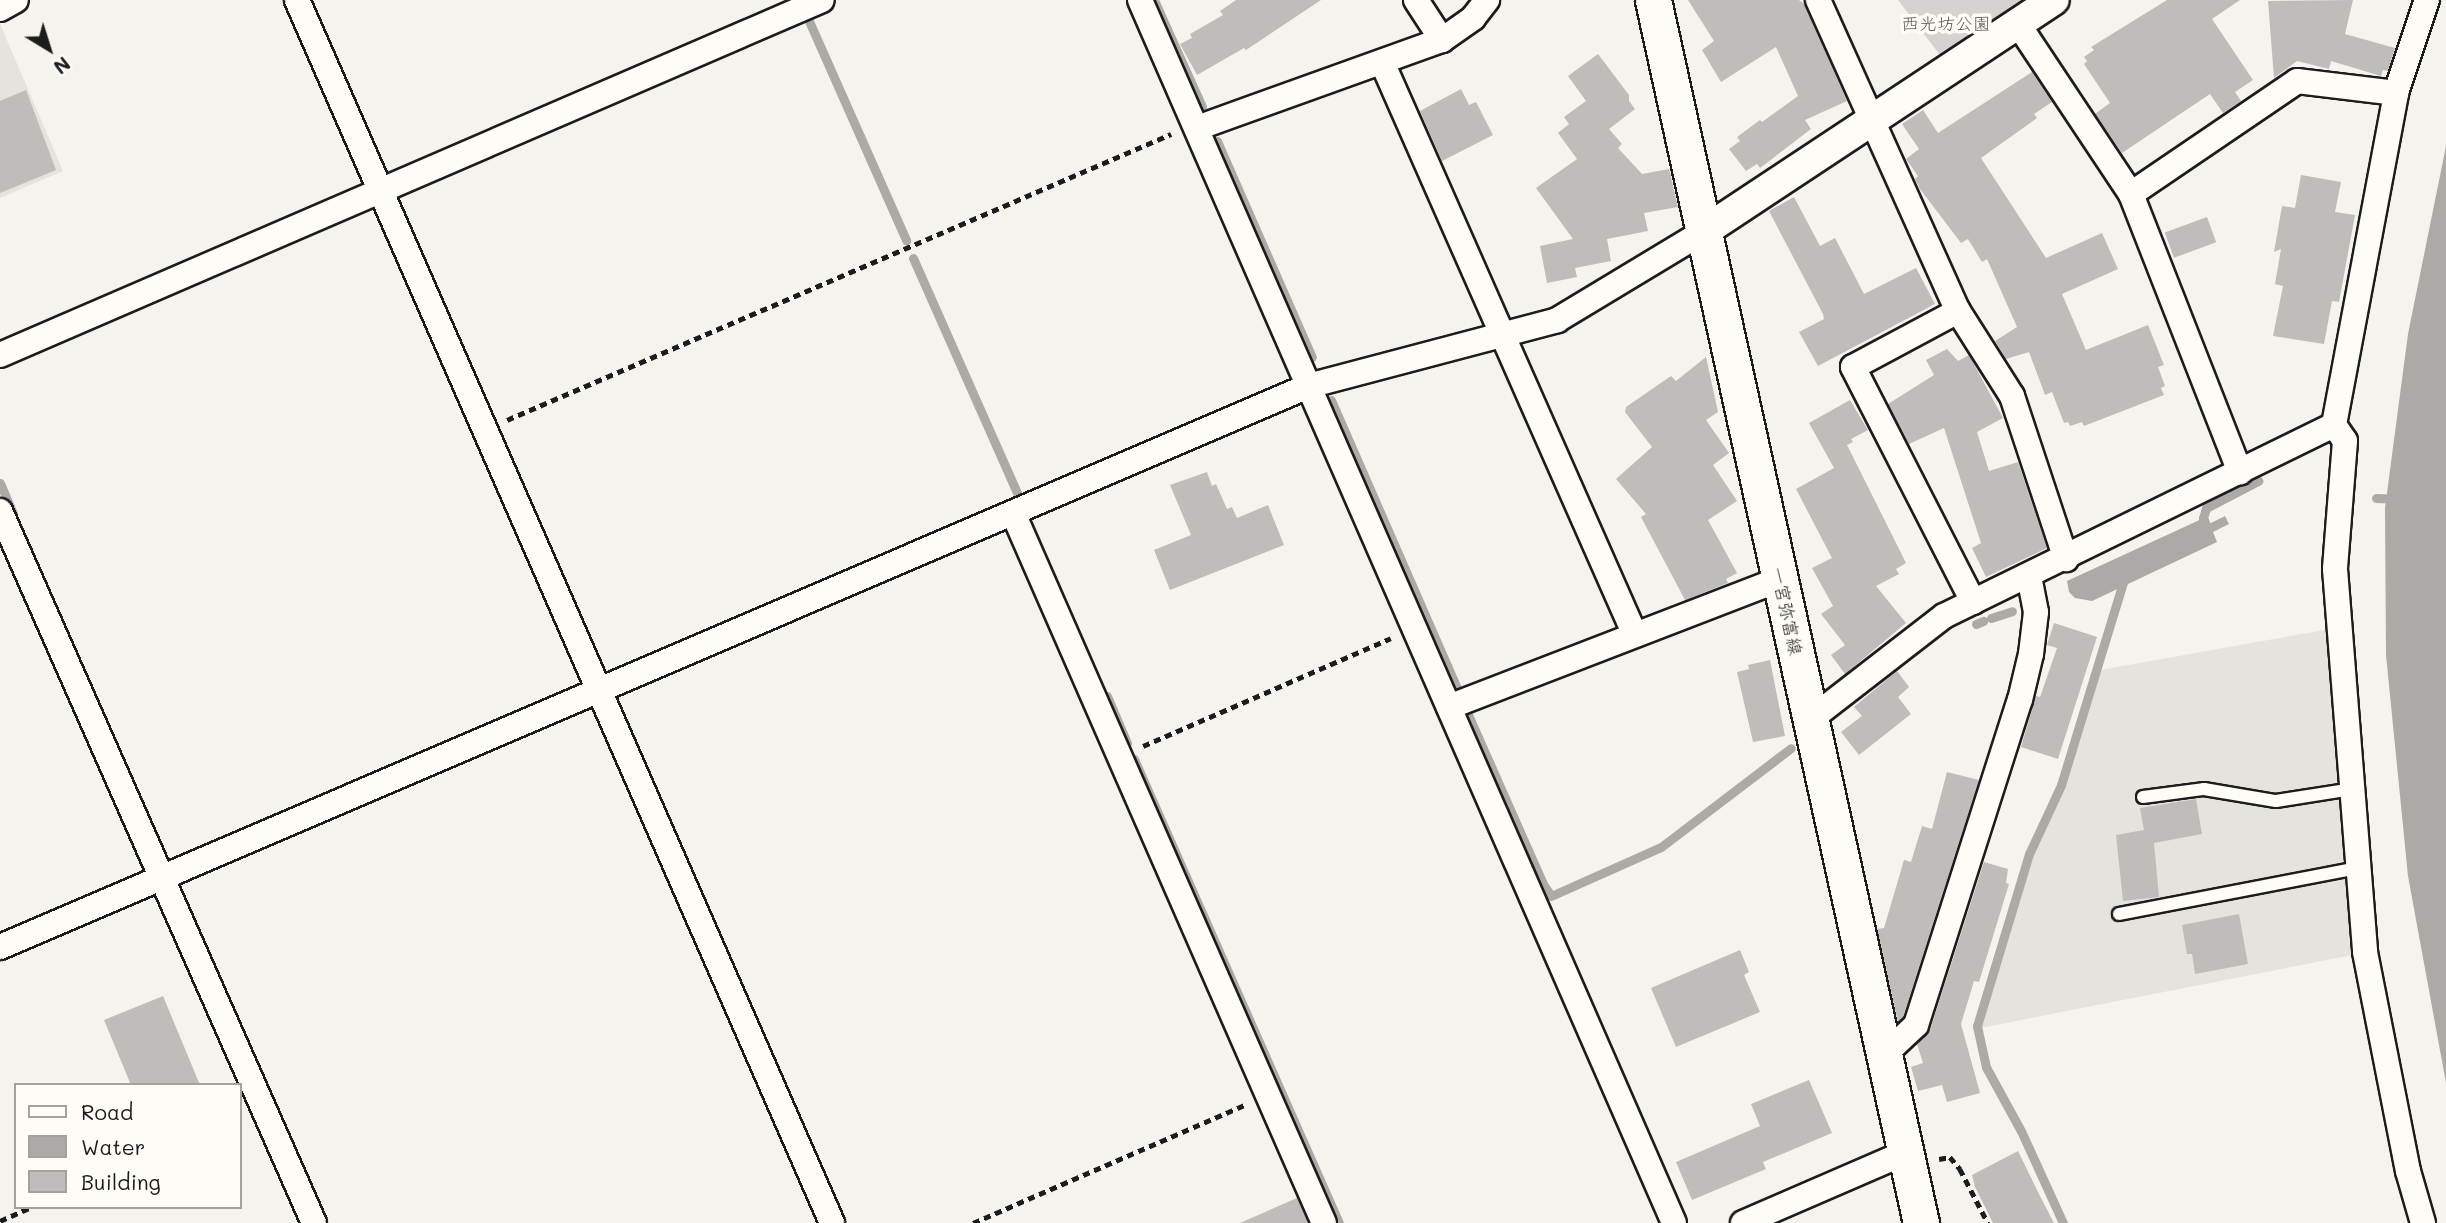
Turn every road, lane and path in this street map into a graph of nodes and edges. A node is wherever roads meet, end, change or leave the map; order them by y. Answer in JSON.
{"nodes":[{"id":1,"x":16,"y":0,"type":"edge"},
{"id":2,"x":297,"y":0,"type":"edge"},
{"id":3,"x":822,"y":0,"type":"edge"},
{"id":4,"x":1140,"y":0,"type":"edge"},
{"id":5,"x":1416,"y":0,"type":"edge"},
{"id":6,"x":1487,"y":0,"type":"edge"},
{"id":7,"x":1653,"y":0,"type":"edge"},
{"id":8,"x":1818,"y":0,"type":"edge"},
{"id":9,"x":2054,"y":0,"type":"edge"},
{"id":10,"x":2427,"y":0,"type":"edge"},
{"id":11,"x":0,"y":9,"type":"edge"},
{"id":12,"x":2018,"y":24,"type":"junction"},
{"id":13,"x":1442,"y":40,"type":"junction"},
{"id":14,"x":1382,"y":62,"type":"junction"},
{"id":15,"x":2396,"y":93,"type":"junction"},
{"id":16,"x":1871,"y":120,"type":"junction"},
{"id":17,"x":1196,"y":126,"type":"junction"},
{"id":18,"x":381,"y":191,"type":"junction"},
{"id":19,"x":2131,"y":194,"type":"junction"},
{"id":20,"x":1706,"y":230,"type":"junction"},
{"id":21,"x":1958,"y":311,"type":"junction"},
{"id":22,"x":1503,"y":335,"type":"junction"},
{"id":23,"x":0,"y":355,"type":"edge"},
{"id":24,"x":1308,"y":386,"type":"junction"},
{"id":25,"x":2334,"y":425,"type":"junction"},
{"id":26,"x":485,"y":429,"type":"junction"},
{"id":27,"x":2240,"y":472,"type":"junction"},
{"id":28,"x":0,"y":511,"type":"edge"},
{"id":29,"x":1013,"y":513,"type":"junction"},
{"id":30,"x":2066,"y":559,"type":"junction"},
{"id":31,"x":2029,"y":576,"type":"junction"},
{"id":32,"x":1781,"y":579,"type":"junction"},
{"id":33,"x":1973,"y":602,"type":"junction"},
{"id":34,"x":1415,"y":628,"type":"junction"},
{"id":35,"x":1635,"y":635,"type":"junction"},
{"id":36,"x":599,"y":690,"type":"junction"},
{"id":37,"x":1449,"y":707,"type":"junction"},
{"id":38,"x":1811,"y":719,"type":"junction"},
{"id":39,"x":1119,"y":756,"type":"junction"},
{"id":40,"x":2353,"y":789,"type":"junction"},
{"id":41,"x":2143,"y":797,"type":"dead end"},
{"id":42,"x":2358,"y":868,"type":"junction"},
{"id":43,"x":162,"y":878,"type":"junction"},
{"id":44,"x":2119,"y":914,"type":"dead end"},
{"id":45,"x":0,"y":947,"type":"edge"},
{"id":46,"x":1884,"y":1056,"type":"junction"},
{"id":47,"x":1268,"y":1095,"type":"junction"},
{"id":48,"x":1907,"y":1161,"type":"junction"},
{"id":49,"x":27,"y":1209,"type":"edge"},
{"id":50,"x":0,"y":1221,"type":"edge"},
{"id":51,"x":314,"y":1223,"type":"edge"},
{"id":52,"x":832,"y":1223,"type":"edge"},
{"id":53,"x":973,"y":1223,"type":"edge"},
{"id":54,"x":1324,"y":1223,"type":"edge"},
{"id":55,"x":1674,"y":1223,"type":"edge"},
{"id":56,"x":1744,"y":1223,"type":"edge"},
{"id":57,"x":1921,"y":1223,"type":"edge"},
{"id":58,"x":1988,"y":1223,"type":"edge"},
{"id":59,"x":2423,"y":1223,"type":"edge"}],
"edges":[{"from":1,"to":11,"type":"street"},
{"from":2,"to":18,"type":"street"},
{"from":3,"to":18,"type":"street"},
{"from":4,"to":17,"type":"street"},
{"from":5,"to":13,"type":"street"},
{"from":6,"to":13,"type":"street"},
{"from":7,"to":20,"type":"main road","name":"一宮弥富線"},
{"from":8,"to":16,"type":"street"},
{"from":9,"to":12,"type":"street"},
{"from":10,"to":15,"type":"street"},
{"from":12,"to":16,"type":"street"},
{"from":12,"to":19,"type":"street"},
{"from":13,"to":14,"type":"street"},
{"from":14,"to":17,"type":"street"},
{"from":14,"to":22,"type":"street"},
{"from":15,"to":19,"type":"street"},
{"from":15,"to":25,"type":"street"},
{"from":16,"to":20,"type":"street"},
{"from":16,"to":21,"type":"street"},
{"from":17,"to":24,"type":"street"},
{"from":17,"to":26,"type":"path"},
{"from":18,"to":23,"type":"street"},
{"from":18,"to":26,"type":"street"},
{"from":19,"to":27,"type":"street"},
{"from":20,"to":22,"type":"street"},
{"from":20,"to":32,"type":"main road","name":"一宮弥富線"},
{"from":21,"to":30,"type":"street"},
{"from":21,"to":33,"type":"street"},
{"from":22,"to":24,"type":"street"},
{"from":22,"to":35,"type":"street"},
{"from":24,"to":29,"type":"street"},
{"from":24,"to":34,"type":"street"},
{"from":25,"to":27,"type":"street"},
{"from":25,"to":40,"type":"street"},
{"from":26,"to":36,"type":"street"},
{"from":27,"to":30,"type":"street"},
{"from":28,"to":43,"type":"street"},
{"from":29,"to":36,"type":"street"},
{"from":29,"to":39,"type":"street"},
{"from":30,"to":31,"type":"street"},
{"from":31,"to":33,"type":"street"},
{"from":31,"to":46,"type":"street"},
{"from":32,"to":35,"type":"street"},
{"from":32,"to":38,"type":"main road","name":"一宮弥富線"},
{"from":33,"to":38,"type":"street"},
{"from":34,"to":37,"type":"street"},
{"from":34,"to":39,"type":"path"},
{"from":35,"to":37,"type":"street"},
{"from":36,"to":43,"type":"street"},
{"from":36,"to":52,"type":"street"},
{"from":37,"to":55,"type":"street"},
{"from":38,"to":46,"type":"main road","name":"一宮弥富線"},
{"from":39,"to":47,"type":"street"},
{"from":40,"to":41,"type":"lane"},
{"from":40,"to":42,"type":"street"},
{"from":42,"to":44,"type":"lane"},
{"from":42,"to":59,"type":"street"},
{"from":43,"to":45,"type":"street"},
{"from":43,"to":51,"type":"street"},
{"from":46,"to":48,"type":"main road","name":"一宮弥富線"},
{"from":47,"to":53,"type":"path"},
{"from":47,"to":54,"type":"street"},
{"from":48,"to":56,"type":"street"},
{"from":48,"to":57,"type":"main road","name":"一宮弥富線"},
{"from":48,"to":58,"type":"path"},
{"from":49,"to":50,"type":"path"}]}
